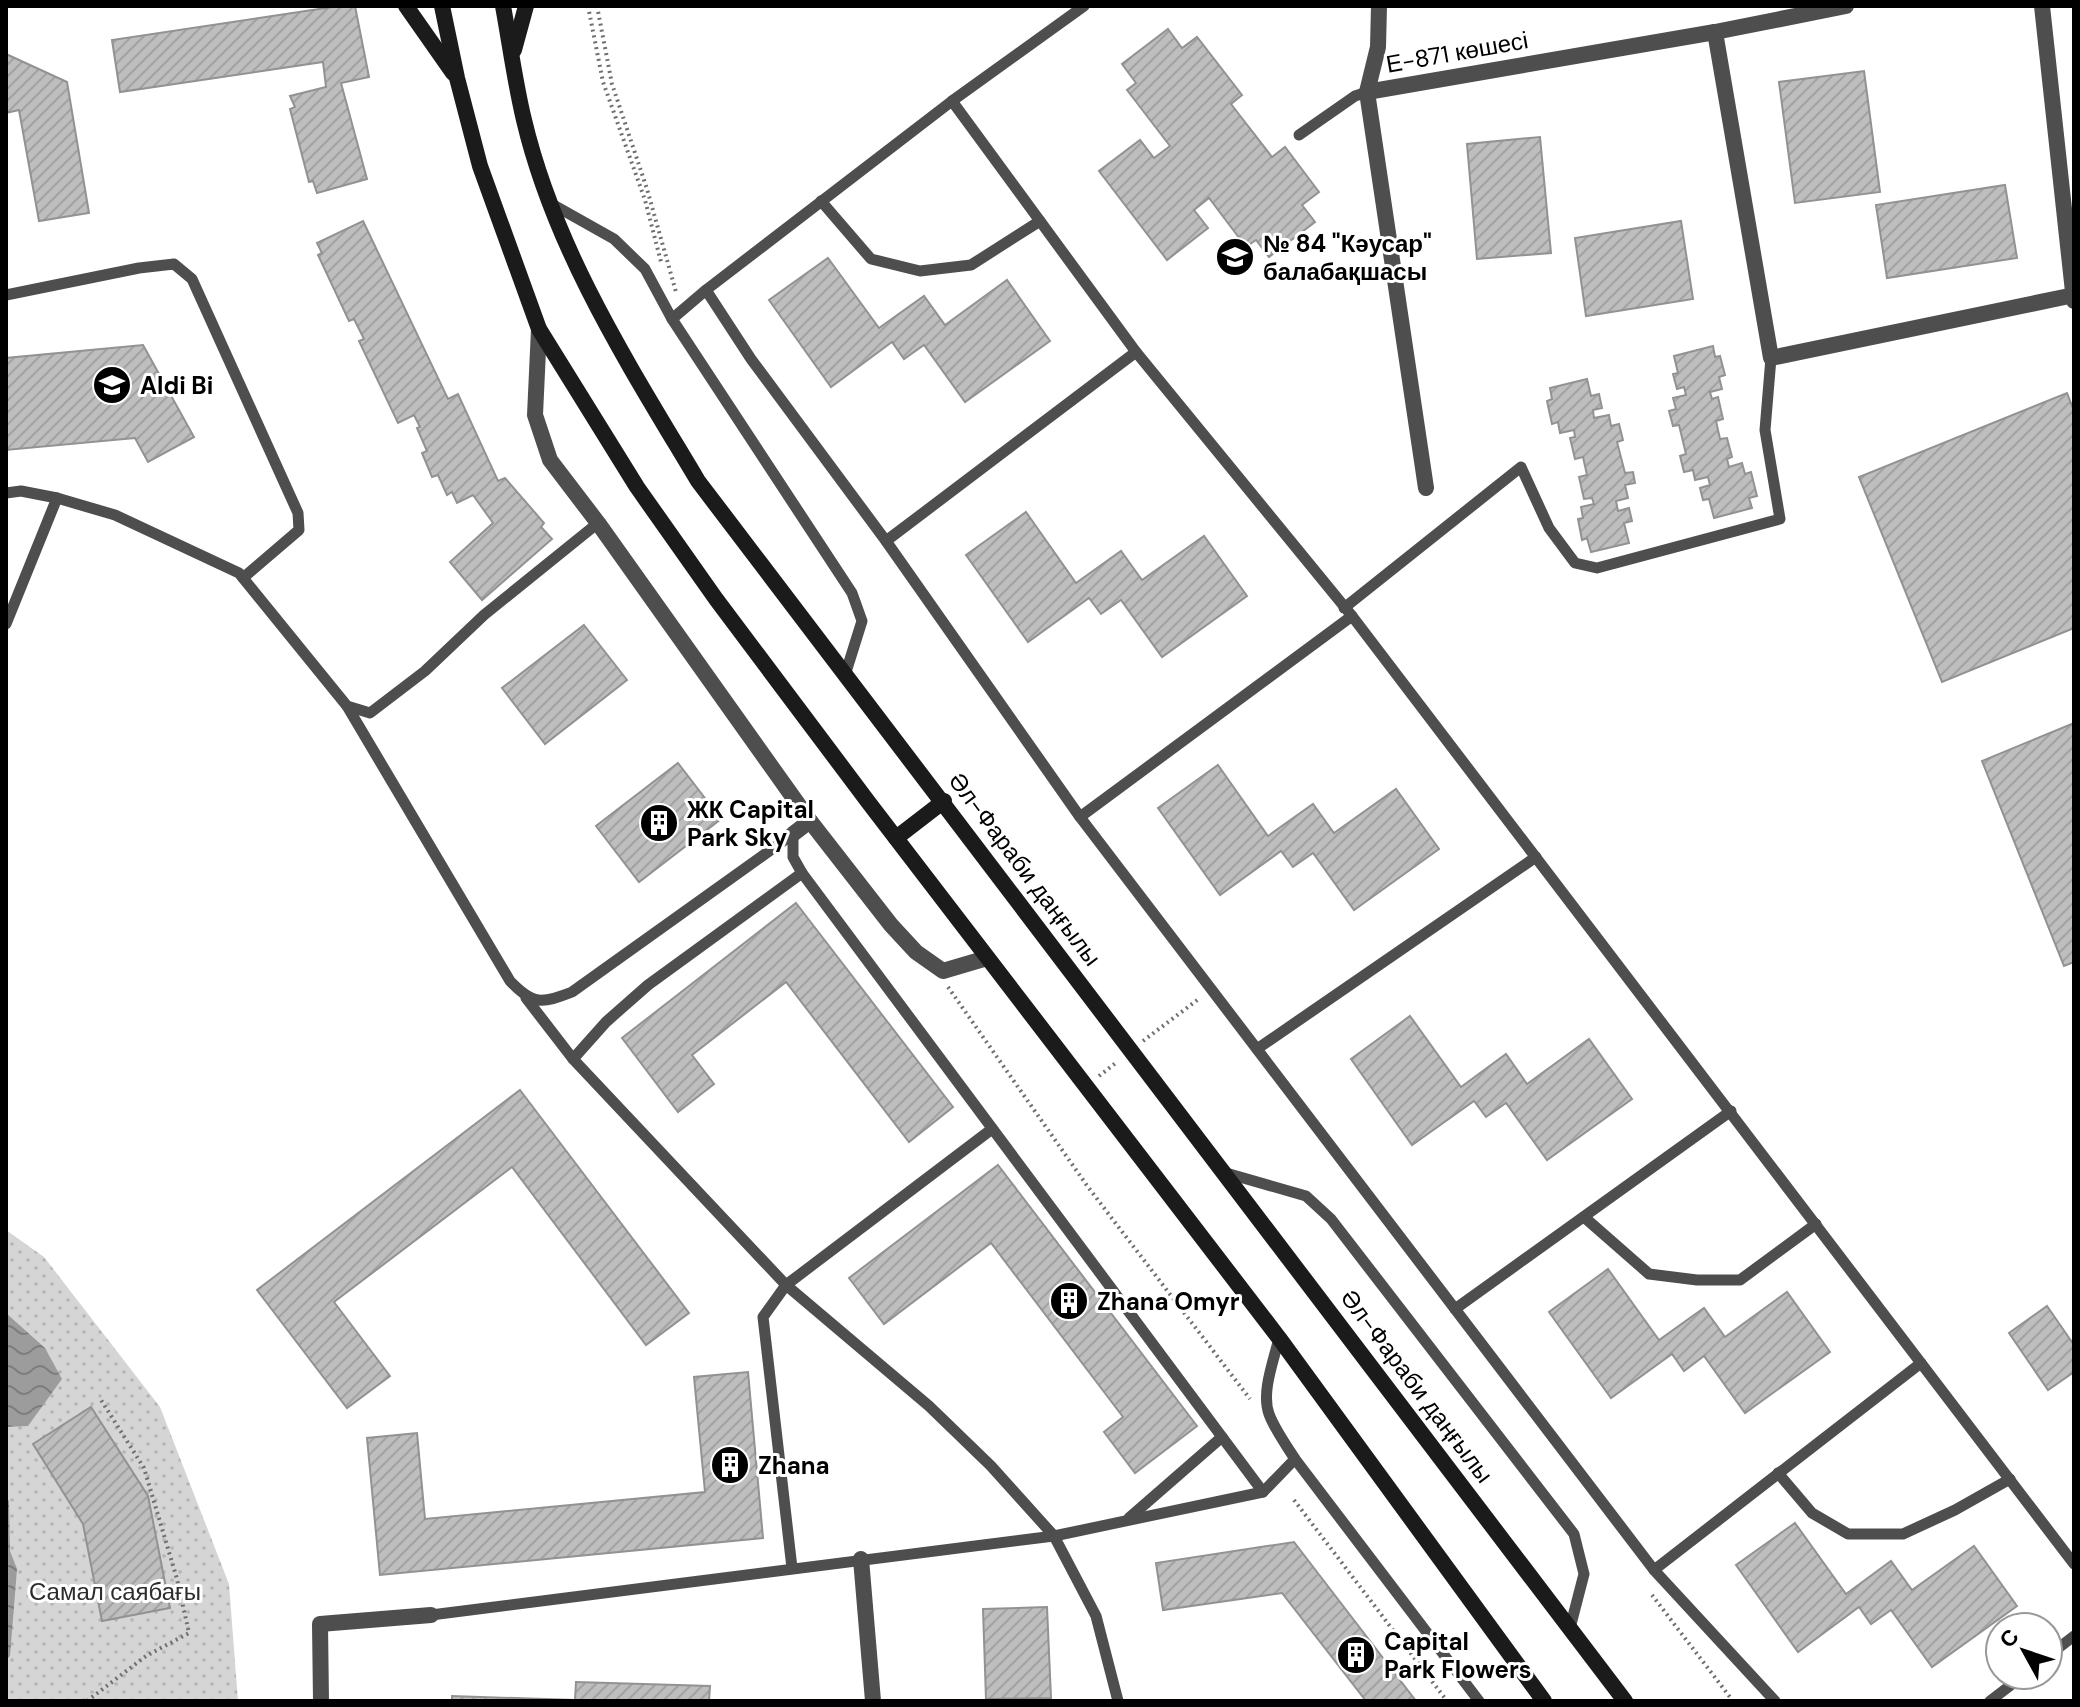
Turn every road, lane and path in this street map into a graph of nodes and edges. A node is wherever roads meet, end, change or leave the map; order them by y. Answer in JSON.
{"nodes":[{"id":1,"x":406,"y":6,"type":"edge"},
{"id":2,"x":442,"y":6,"type":"edge"},
{"id":3,"x":503,"y":6,"type":"edge"},
{"id":4,"x":526,"y":6,"type":"edge"},
{"id":5,"x":588,"y":6,"type":"edge"},
{"id":6,"x":597,"y":6,"type":"edge"},
{"id":7,"x":1084,"y":6,"type":"edge"},
{"id":8,"x":1379,"y":6,"type":"edge"},
{"id":9,"x":1846,"y":6,"type":"edge"},
{"id":10,"x":2042,"y":6,"type":"edge"},
{"id":11,"x":1715,"y":32,"type":"junction"},
{"id":12,"x":512,"y":56,"type":"junction"},
{"id":13,"x":457,"y":78,"type":"junction"},
{"id":14,"x":1367,"y":92,"type":"junction"},
{"id":15,"x":952,"y":101,"type":"junction"},
{"id":16,"x":1299,"y":135,"type":"dead end"},
{"id":17,"x":821,"y":201,"type":"junction"},
{"id":18,"x":550,"y":203,"type":"junction"},
{"id":19,"x":1040,"y":221,"type":"junction"},
{"id":20,"x":706,"y":290,"type":"junction"},
{"id":21,"x":6,"y":295,"type":"edge"},
{"id":22,"x":2073,"y":297,"type":"edge"},
{"id":23,"x":673,"y":314,"type":"junction"},
{"id":24,"x":539,"y":329,"type":"junction"},
{"id":25,"x":1136,"y":352,"type":"junction"},
{"id":26,"x":1771,"y":358,"type":"junction"},
{"id":27,"x":1426,"y":488,"type":"dead end"},
{"id":28,"x":6,"y":493,"type":"edge"},
{"id":29,"x":57,"y":498,"type":"junction"},
{"id":30,"x":598,"y":523,"type":"junction"},
{"id":31,"x":886,"y":541,"type":"junction"},
{"id":32,"x":243,"y":578,"type":"junction"},
{"id":33,"x":1348,"y":612,"type":"junction"},
{"id":34,"x":6,"y":624,"type":"edge"},
{"id":35,"x":846,"y":672,"type":"junction"},
{"id":36,"x":347,"y":706,"type":"junction"},
{"id":37,"x":944,"y":801,"type":"junction"},
{"id":38,"x":1080,"y":817,"type":"junction"},
{"id":39,"x":810,"y":821,"type":"junction"},
{"id":40,"x":793,"y":834,"type":"junction"},
{"id":41,"x":896,"y":838,"type":"junction"},
{"id":42,"x":1536,"y":857,"type":"junction"},
{"id":43,"x":802,"y":873,"type":"junction"},
{"id":44,"x":987,"y":958,"type":"junction"},
{"id":45,"x":928,"y":960,"type":"junction"},
{"id":46,"x":1211,"y":990,"type":"junction"},
{"id":47,"x":526,"y":998,"type":"junction"},
{"id":48,"x":1257,"y":1049,"type":"junction"},
{"id":49,"x":1132,"y":1050,"type":"junction"},
{"id":50,"x":573,"y":1059,"type":"junction"},
{"id":51,"x":1086,"y":1087,"type":"junction"},
{"id":52,"x":1731,"y":1111,"type":"junction"},
{"id":53,"x":992,"y":1129,"type":"junction"},
{"id":54,"x":1226,"y":1173,"type":"junction"},
{"id":55,"x":1584,"y":1217,"type":"junction"},
{"id":56,"x":1816,"y":1224,"type":"junction"},
{"id":57,"x":786,"y":1285,"type":"junction"},
{"id":58,"x":1455,"y":1309,"type":"junction"},
{"id":59,"x":1279,"y":1338,"type":"junction"},
{"id":60,"x":1921,"y":1363,"type":"junction"},
{"id":61,"x":101,"y":1400,"type":"dead end"},
{"id":62,"x":1249,"y":1408,"type":"dead end"},
{"id":63,"x":1222,"y":1437,"type":"junction"},
{"id":64,"x":1295,"y":1459,"type":"junction"},
{"id":65,"x":1778,"y":1473,"type":"junction"},
{"id":66,"x":2010,"y":1479,"type":"junction"},
{"id":67,"x":1263,"y":1492,"type":"junction"},
{"id":68,"x":1294,"y":1500,"type":"dead end"},
{"id":69,"x":1126,"y":1521,"type":"junction"},
{"id":70,"x":1054,"y":1536,"type":"junction"},
{"id":71,"x":861,"y":1559,"type":"junction"},
{"id":72,"x":2074,"y":1564,"type":"edge"},
{"id":73,"x":792,"y":1568,"type":"junction"},
{"id":74,"x":1654,"y":1570,"type":"junction"},
{"id":75,"x":431,"y":1615,"type":"joint"},
{"id":76,"x":1570,"y":1628,"type":"junction"},
{"id":77,"x":87,"y":1701,"type":"edge"},
{"id":78,"x":321,"y":1701,"type":"edge"},
{"id":79,"x":873,"y":1701,"type":"edge"},
{"id":80,"x":1118,"y":1701,"type":"edge"},
{"id":81,"x":1447,"y":1701,"type":"edge"},
{"id":82,"x":1479,"y":1701,"type":"edge"},
{"id":83,"x":1544,"y":1701,"type":"edge"},
{"id":84,"x":1625,"y":1701,"type":"edge"},
{"id":85,"x":1775,"y":1701,"type":"edge"}],
"edges":[{"from":1,"to":13,"type":"main road"},
{"from":2,"to":13,"type":"main road"},
{"from":3,"to":12,"type":"main road","name":"Әл-Фараби даңғылы"},
{"from":4,"to":12,"type":"main road"},
{"from":5,"to":23,"type":"path"},
{"from":6,"to":23,"type":"path"},
{"from":7,"to":15,"type":"lane"},
{"from":8,"to":14,"type":"street"},
{"from":9,"to":11,"type":"street","name":"Е-871 көшесі"},
{"from":10,"to":22,"type":"street"},
{"from":11,"to":14,"type":"street","name":"Е-871 көшесі"},
{"from":11,"to":26,"type":"street"},
{"from":12,"to":18,"type":"main road","name":"Әл-Фараби даңғылы"},
{"from":13,"to":24,"type":"main road"},
{"from":14,"to":16,"type":"lane"},
{"from":14,"to":27,"type":"street","name":"Е-871 көшесі"},
{"from":15,"to":17,"type":"lane"},
{"from":15,"to":19,"type":"lane"},
{"from":17,"to":19,"type":"lane"},
{"from":17,"to":20,"type":"lane"},
{"from":18,"to":23,"type":"lane"},
{"from":18,"to":35,"type":"main road","name":"Әл-Фараби даңғылы"},
{"from":19,"to":25,"type":"lane"},
{"from":20,"to":23,"type":"lane"},
{"from":20,"to":31,"type":"lane"},
{"from":21,"to":32,"type":"lane"},
{"from":22,"to":26,"type":"street"},
{"from":23,"to":35,"type":"lane"},
{"from":24,"to":30,"type":"street"},
{"from":24,"to":41,"type":"main road"},
{"from":25,"to":31,"type":"lane"},
{"from":25,"to":33,"type":"lane"},
{"from":26,"to":33,"type":"lane"},
{"from":28,"to":29,"type":"lane"},
{"from":29,"to":32,"type":"lane"},
{"from":29,"to":34,"type":"lane"},
{"from":30,"to":36,"type":"lane"},
{"from":30,"to":39,"type":"street"},
{"from":31,"to":38,"type":"lane"},
{"from":32,"to":36,"type":"lane"},
{"from":33,"to":38,"type":"lane"},
{"from":33,"to":42,"type":"lane"},
{"from":35,"to":37,"type":"main road","name":"Әл-Фараби даңғылы"},
{"from":36,"to":47,"type":"lane"},
{"from":37,"to":41,"type":"main road"},
{"from":37,"to":49,"type":"main road","name":"Әл-Фараби даңғылы"},
{"from":38,"to":46,"type":"lane"},
{"from":39,"to":40,"type":"street"},
{"from":39,"to":45,"type":"street"},
{"from":40,"to":43,"type":"lane"},
{"from":40,"to":47,"type":"lane"},
{"from":41,"to":44,"type":"main road"},
{"from":42,"to":48,"type":"lane"},
{"from":42,"to":52,"type":"lane"},
{"from":43,"to":50,"type":"lane"},
{"from":43,"to":53,"type":"lane"},
{"from":44,"to":45,"type":"street"},
{"from":44,"to":51,"type":"main road"},
{"from":45,"to":62,"type":"path"},
{"from":46,"to":48,"type":"lane"},
{"from":46,"to":49,"type":"path"},
{"from":47,"to":50,"type":"lane"},
{"from":48,"to":58,"type":"lane"},
{"from":49,"to":51,"type":"path"},
{"from":49,"to":54,"type":"main road","name":"Әл-Фараби даңғылы"},
{"from":50,"to":57,"type":"lane"},
{"from":51,"to":59,"type":"main road"},
{"from":52,"to":55,"type":"lane"},
{"from":52,"to":56,"type":"lane"},
{"from":53,"to":57,"type":"lane"},
{"from":53,"to":63,"type":"lane"},
{"from":54,"to":76,"type":"main road","name":"Әл-Фараби даңғылы"},
{"from":54,"to":76,"type":"lane"},
{"from":55,"to":56,"type":"lane"},
{"from":55,"to":58,"type":"lane"},
{"from":56,"to":60,"type":"lane"},
{"from":57,"to":70,"type":"lane"},
{"from":57,"to":73,"type":"lane"},
{"from":58,"to":74,"type":"lane"},
{"from":59,"to":64,"type":"lane"},
{"from":59,"to":83,"type":"main road"},
{"from":60,"to":65,"type":"lane"},
{"from":60,"to":66,"type":"lane"},
{"from":61,"to":77,"type":"path"},
{"from":63,"to":67,"type":"lane"},
{"from":63,"to":69,"type":"lane"},
{"from":64,"to":67,"type":"lane"},
{"from":64,"to":82,"type":"lane"},
{"from":65,"to":66,"type":"lane"},
{"from":65,"to":74,"type":"lane"},
{"from":66,"to":72,"type":"lane"},
{"from":67,"to":69,"type":"lane"},
{"from":68,"to":81,"type":"path"},
{"from":69,"to":70,"type":"lane"},
{"from":70,"to":71,"type":"lane"},
{"from":70,"to":80,"type":"lane"},
{"from":71,"to":73,"type":"lane"},
{"from":71,"to":79,"type":"street"},
{"from":73,"to":75,"type":"lane"},
{"from":74,"to":85,"type":"lane"},
{"from":75,"to":78,"type":"street"},
{"from":76,"to":84,"type":"main road","name":"Әл-Фараби даңғылы"}]}
